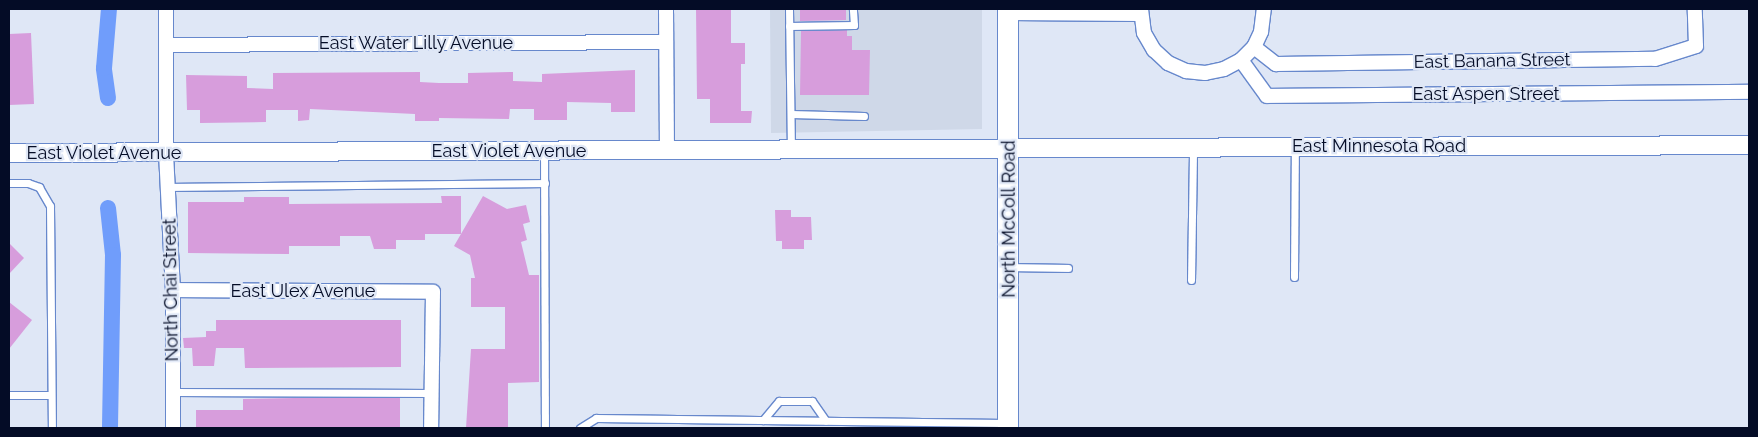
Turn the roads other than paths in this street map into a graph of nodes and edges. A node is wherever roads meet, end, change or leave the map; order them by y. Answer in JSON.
{"nodes":[{"id":1,"x":166,"y":9,"type":"edge"},
{"id":2,"x":666,"y":9,"type":"edge"},
{"id":3,"x":789,"y":9,"type":"edge"},
{"id":4,"x":853,"y":9,"type":"edge"},
{"id":5,"x":1264,"y":9,"type":"edge"},
{"id":6,"x":1695,"y":9,"type":"edge"},
{"id":7,"x":1008,"y":11,"type":"edge"},
{"id":8,"x":1141,"y":11,"type":"edge"},
{"id":9,"x":789,"y":26,"type":"junction"},
{"id":10,"x":666,"y":42,"type":"junction"},
{"id":11,"x":166,"y":45,"type":"junction"},
{"id":12,"x":1254,"y":47,"type":"junction"},
{"id":13,"x":1241,"y":60,"type":"junction"},
{"id":14,"x":1749,"y":92,"type":"edge"},
{"id":15,"x":791,"y":114,"type":"junction"},
{"id":16,"x":864,"y":116,"type":"dead end"},
{"id":17,"x":1749,"y":145,"type":"edge"},
{"id":18,"x":1295,"y":146,"type":"junction"},
{"id":19,"x":1193,"y":147,"type":"junction"},
{"id":20,"x":1008,"y":148,"type":"junction"},
{"id":21,"x":791,"y":149,"type":"junction"},
{"id":22,"x":667,"y":150,"type":"junction"},
{"id":23,"x":544,"y":151,"type":"junction"},
{"id":24,"x":166,"y":153,"type":"junction"},
{"id":25,"x":9,"y":154,"type":"edge"},
{"id":26,"x":9,"y":183,"type":"edge"},
{"id":27,"x":545,"y":183,"type":"junction"},
{"id":28,"x":168,"y":187,"type":"junction"},
{"id":29,"x":1008,"y":268,"type":"junction"},
{"id":30,"x":1068,"y":268,"type":"dead end"},
{"id":31,"x":1294,"y":277,"type":"dead end"},
{"id":32,"x":1191,"y":280,"type":"dead end"},
{"id":33,"x":173,"y":290,"type":"junction"},
{"id":34,"x":173,"y":392,"type":"junction"},
{"id":35,"x":432,"y":393,"type":"junction"},
{"id":36,"x":9,"y":395,"type":"edge"},
{"id":37,"x":51,"y":395,"type":"junction"},
{"id":38,"x":763,"y":420,"type":"junction"},
{"id":39,"x":826,"y":421,"type":"junction"},
{"id":40,"x":940,"y":425,"type":"edge"},
{"id":41,"x":1008,"y":426,"type":"edge"},
{"id":42,"x":52,"y":428,"type":"edge"},
{"id":43,"x":173,"y":428,"type":"edge"},
{"id":44,"x":431,"y":428,"type":"edge"},
{"id":45,"x":545,"y":428,"type":"edge"},
{"id":46,"x":580,"y":428,"type":"edge"}],
"edges":[{"from":1,"to":11,"type":"street","name":"North Chai Street"},
{"from":2,"to":10,"type":"street"},
{"from":3,"to":9,"type":"lane"},
{"from":4,"to":9,"type":"lane"},
{"from":5,"to":12,"type":"street"},
{"from":6,"to":12,"type":"street","name":"East Banana Street"},
{"from":7,"to":8,"type":"street"},
{"from":7,"to":20,"type":"main road","name":"North McColl Road"},
{"from":8,"to":13,"type":"street"},
{"from":9,"to":15,"type":"lane"},
{"from":10,"to":11,"type":"street","name":"East Water Lilly Avenue"},
{"from":10,"to":22,"type":"street"},
{"from":11,"to":24,"type":"street","name":"North Chai Street"},
{"from":12,"to":13,"type":"street"},
{"from":13,"to":14,"type":"street","name":"East Aspen Street"},
{"from":15,"to":16,"type":"lane"},
{"from":15,"to":21,"type":"lane"},
{"from":17,"to":18,"type":"street","name":"East Minnesota Road"},
{"from":18,"to":19,"type":"street","name":"East Minnesota Road"},
{"from":18,"to":31,"type":"lane"},
{"from":19,"to":20,"type":"street","name":"East Minnesota Road"},
{"from":19,"to":32,"type":"lane"},
{"from":20,"to":21,"type":"street","name":"East Violet Avenue"},
{"from":20,"to":29,"type":"main road","name":"North McColl Road"},
{"from":21,"to":22,"type":"street","name":"East Violet Avenue"},
{"from":22,"to":23,"type":"street","name":"East Violet Avenue"},
{"from":23,"to":24,"type":"street","name":"East Violet Avenue"},
{"from":23,"to":27,"type":"lane"},
{"from":24,"to":25,"type":"street","name":"East Violet Avenue"},
{"from":24,"to":28,"type":"street","name":"North Chai Street"},
{"from":26,"to":37,"type":"lane"},
{"from":27,"to":28,"type":"lane"},
{"from":27,"to":45,"type":"lane"},
{"from":28,"to":33,"type":"street","name":"North Chai Street"},
{"from":29,"to":30,"type":"lane"},
{"from":29,"to":41,"type":"main road","name":"North McColl Road"},
{"from":33,"to":34,"type":"street","name":"North Chai Street"},
{"from":33,"to":35,"type":"street","name":"East Ulex Avenue"},
{"from":34,"to":35,"type":"lane"},
{"from":34,"to":43,"type":"street","name":"North Chai Street"},
{"from":35,"to":44,"type":"street"},
{"from":36,"to":37,"type":"lane"},
{"from":37,"to":42,"type":"lane"},
{"from":38,"to":39,"type":"lane"},
{"from":38,"to":39,"type":"lane"},
{"from":38,"to":46,"type":"lane"},
{"from":39,"to":40,"type":"lane"},
{"from":40,"to":41,"type":"lane"}]}
